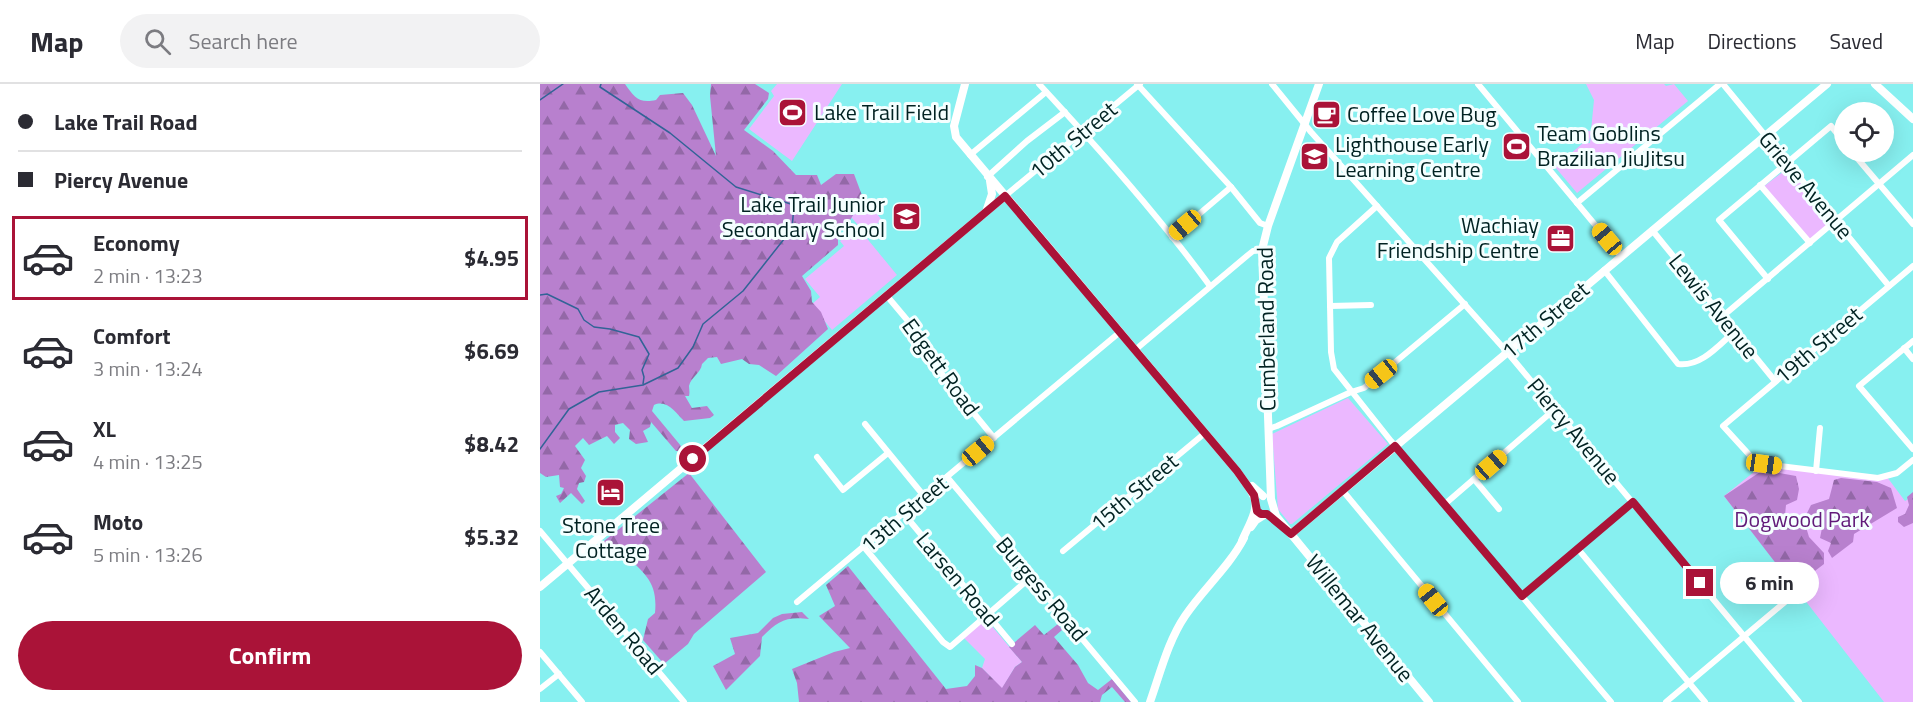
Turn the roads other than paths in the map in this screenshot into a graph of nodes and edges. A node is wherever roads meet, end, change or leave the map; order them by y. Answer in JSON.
{"nodes":[{"id":1,"x":965,"y":84,"type":"edge"},
{"id":2,"x":1039,"y":84,"type":"edge"},
{"id":3,"x":1139,"y":84,"type":"edge"},
{"id":4,"x":1272,"y":84,"type":"edge"},
{"id":5,"x":1319,"y":84,"type":"edge"},
{"id":6,"x":1478,"y":84,"type":"edge"},
{"id":7,"x":1722,"y":84,"type":"edge"},
{"id":8,"x":1827,"y":84,"type":"edge"},
{"id":9,"x":1875,"y":84,"type":"edge"},
{"id":10,"x":1046,"y":92,"type":"junction"},
{"id":11,"x":1065,"y":112,"type":"junction"},
{"id":12,"x":1913,"y":119,"type":"edge"},
{"id":13,"x":1305,"y":123,"type":"junction"},
{"id":14,"x":1834,"y":130,"type":"edge"},
{"id":15,"x":1083,"y":131,"type":"junction"},
{"id":16,"x":1764,"y":135,"type":"junction"},
{"id":17,"x":970,"y":155,"type":"junction"},
{"id":18,"x":1913,"y":155,"type":"edge"},
{"id":19,"x":1860,"y":162,"type":"edge"},
{"id":20,"x":1787,"y":163,"type":"junction"},
{"id":21,"x":988,"y":177,"type":"junction"},
{"id":22,"x":1879,"y":184,"type":"junction"},
{"id":23,"x":1760,"y":185,"type":"junction"},
{"id":24,"x":1231,"y":187,"type":"junction"},
{"id":25,"x":1005,"y":196,"type":"junction"},
{"id":26,"x":1577,"y":203,"type":"junction"},
{"id":27,"x":1377,"y":206,"type":"junction"},
{"id":28,"x":984,"y":214,"type":"junction"},
{"id":29,"x":1836,"y":221,"type":"junction"},
{"id":30,"x":1913,"y":224,"type":"edge"},
{"id":31,"x":1268,"y":226,"type":"junction"},
{"id":32,"x":1652,"y":230,"type":"junction"},
{"id":33,"x":1172,"y":237,"type":"junction"},
{"id":34,"x":1810,"y":243,"type":"junction"},
{"id":35,"x":1262,"y":250,"type":"junction"},
{"id":36,"x":1621,"y":256,"type":"junction"},
{"id":37,"x":1913,"y":266,"type":"edge"},
{"id":38,"x":1604,"y":270,"type":"junction"},
{"id":39,"x":1768,"y":279,"type":"junction"},
{"id":40,"x":1210,"y":286,"type":"junction"},
{"id":41,"x":1889,"y":286,"type":"junction"},
{"id":42,"x":888,"y":296,"type":"junction"},
{"id":43,"x":1465,"y":304,"type":"junction"},
{"id":44,"x":1371,"y":305,"type":"dead end"},
{"id":45,"x":1330,"y":306,"type":"junction"},
{"id":46,"x":1723,"y":316,"type":"junction"},
{"id":47,"x":1120,"y":332,"type":"junction"},
{"id":48,"x":1735,"y":332,"type":"junction"},
{"id":49,"x":1913,"y":341,"type":"edge"},
{"id":50,"x":1904,"y":348,"type":"junction"},
{"id":51,"x":1135,"y":350,"type":"junction"},
{"id":52,"x":1507,"y":352,"type":"junction"},
{"id":53,"x":1913,"y":359,"type":"edge"},
{"id":54,"x":1776,"y":381,"type":"junction"},
{"id":55,"x":1351,"y":392,"type":"junction"},
{"id":56,"x":1555,"y":409,"type":"junction"},
{"id":57,"x":865,"y":424,"type":"dead end"},
{"id":58,"x":1820,"y":428,"type":"dead end"},
{"id":59,"x":1268,"y":429,"type":"junction"},
{"id":60,"x":1205,"y":433,"type":"junction"},
{"id":61,"x":993,"y":438,"type":"junction"},
{"id":62,"x":1395,"y":446,"type":"junction"},
{"id":63,"x":1913,"y":449,"type":"edge"},
{"id":64,"x":888,"y":453,"type":"junction"},
{"id":65,"x":817,"y":457,"type":"dead end"},
{"id":66,"x":1913,"y":460,"type":"edge"},
{"id":67,"x":1816,"y":471,"type":"junction"},
{"id":68,"x":947,"y":477,"type":"junction"},
{"id":69,"x":1474,"y":479,"type":"junction"},
{"id":70,"x":1342,"y":491,"type":"junction"},
{"id":71,"x":924,"y":496,"type":"junction"},
{"id":72,"x":1262,"y":500,"type":"junction"},
{"id":73,"x":1633,"y":502,"type":"junction"},
{"id":74,"x":1445,"y":504,"type":"junction"},
{"id":75,"x":1499,"y":509,"type":"dead end"},
{"id":76,"x":1268,"y":513,"type":"junction"},
{"id":77,"x":904,"y":514,"type":"junction"},
{"id":78,"x":540,"y":531,"type":"edge"},
{"id":79,"x":1291,"y":534,"type":"junction"},
{"id":80,"x":1242,"y":541,"type":"junction"},
{"id":81,"x":864,"y":547,"type":"junction"},
{"id":82,"x":1578,"y":549,"type":"junction"},
{"id":83,"x":1063,"y":551,"type":"dead end"},
{"id":84,"x":567,"y":564,"type":"junction"},
{"id":85,"x":1031,"y":577,"type":"junction"},
{"id":86,"x":540,"y":587,"type":"edge"},
{"id":87,"x":1522,"y":596,"type":"junction"},
{"id":88,"x":797,"y":602,"type":"dead end"},
{"id":89,"x":1785,"y":602,"type":"dead end"},
{"id":90,"x":987,"y":615,"type":"junction"},
{"id":91,"x":1745,"y":636,"type":"junction"},
{"id":92,"x":1012,"y":644,"type":"dead end"},
{"id":93,"x":540,"y":652,"type":"edge"},
{"id":94,"x":559,"y":674,"type":"junction"},
{"id":95,"x":1689,"y":683,"type":"junction"},
{"id":96,"x":540,"y":689,"type":"edge"},
{"id":97,"x":582,"y":702,"type":"edge"},
{"id":98,"x":684,"y":702,"type":"edge"},
{"id":99,"x":1135,"y":702,"type":"edge"},
{"id":100,"x":1150,"y":702,"type":"edge"},
{"id":101,"x":1429,"y":702,"type":"edge"},
{"id":102,"x":1518,"y":702,"type":"edge"},
{"id":103,"x":1611,"y":702,"type":"edge"},
{"id":104,"x":1666,"y":702,"type":"edge"},
{"id":105,"x":1705,"y":702,"type":"edge"},
{"id":106,"x":1799,"y":702,"type":"edge"}],
"edges":[{"from":1,"to":17,"type":"street"},
{"from":2,"to":10,"type":"street"},
{"from":3,"to":15,"type":"street","name":"10th Street"},
{"from":3,"to":24,"type":"street"},
{"from":4,"to":13,"type":"street","name":"Piercy Avenue"},
{"from":5,"to":13,"type":"street","name":"Cumberland Road"},
{"from":6,"to":26,"type":"street"},
{"from":7,"to":16,"type":"street","name":"Grieve Avenue"},
{"from":7,"to":26,"type":"street"},
{"from":8,"to":16,"type":"street","name":"17th Street"},
{"from":9,"to":12,"type":"street"},
{"from":10,"to":11,"type":"street"},
{"from":10,"to":17,"type":"street"},
{"from":11,"to":15,"type":"street"},
{"from":11,"to":21,"type":"street"},
{"from":13,"to":27,"type":"street","name":"Piercy Avenue"},
{"from":13,"to":31,"type":"street","name":"Cumberland Road"},
{"from":14,"to":20,"type":"street"},
{"from":15,"to":25,"type":"street","name":"10th Street"},
{"from":15,"to":33,"type":"street"},
{"from":16,"to":20,"type":"street","name":"Grieve Avenue"},
{"from":16,"to":32,"type":"street","name":"17th Street"},
{"from":17,"to":21,"type":"street"},
{"from":18,"to":22,"type":"street"},
{"from":19,"to":22,"type":"street"},
{"from":20,"to":23,"type":"street"},
{"from":20,"to":29,"type":"street","name":"Grieve Avenue"},
{"from":21,"to":25,"type":"street"},
{"from":21,"to":28,"type":"street"},
{"from":22,"to":29,"type":"street"},
{"from":22,"to":30,"type":"street"},
{"from":23,"to":34,"type":"street"},
{"from":23,"to":39,"type":"street"},
{"from":24,"to":31,"type":"street"},
{"from":24,"to":33,"type":"street"},
{"from":25,"to":28,"type":"street"},
{"from":25,"to":47,"type":"street"},
{"from":26,"to":36,"type":"street"},
{"from":27,"to":43,"type":"street","name":"Piercy Avenue"},
{"from":27,"to":45,"type":"street"},
{"from":28,"to":42,"type":"street"},
{"from":29,"to":34,"type":"street"},
{"from":29,"to":41,"type":"street","name":"Grieve Avenue"},
{"from":31,"to":35,"type":"street","name":"Cumberland Road"},
{"from":32,"to":36,"type":"street","name":"17th Street"},
{"from":32,"to":46,"type":"street","name":"Lewis Avenue"},
{"from":33,"to":40,"type":"street"},
{"from":34,"to":39,"type":"street"},
{"from":35,"to":40,"type":"street"},
{"from":35,"to":59,"type":"street","name":"Cumberland Road"},
{"from":36,"to":38,"type":"street","name":"17th Street"},
{"from":37,"to":41,"type":"street","name":"19th Street"},
{"from":38,"to":48,"type":"street"},
{"from":38,"to":52,"type":"street","name":"17th Street"},
{"from":39,"to":46,"type":"street"},
{"from":40,"to":51,"type":"street"},
{"from":41,"to":54,"type":"street","name":"19th Street"},
{"from":42,"to":61,"type":"street","name":"Edgett Road"},
{"from":42,"to":84,"type":"street"},
{"from":43,"to":52,"type":"street","name":"Piercy Avenue"},
{"from":43,"to":55,"type":"street"},
{"from":44,"to":45,"type":"street"},
{"from":45,"to":55,"type":"street"},
{"from":46,"to":48,"type":"street","name":"Lewis Avenue"},
{"from":47,"to":51,"type":"street"},
{"from":47,"to":61,"type":"street","name":"13th Street"},
{"from":48,"to":54,"type":"street","name":"Lewis Avenue"},
{"from":49,"to":50,"type":"street"},
{"from":50,"to":53,"type":"street"},
{"from":50,"to":63,"type":"street"},
{"from":51,"to":60,"type":"street"},
{"from":52,"to":56,"type":"street","name":"Piercy Avenue"},
{"from":52,"to":62,"type":"street","name":"17th Street"},
{"from":54,"to":67,"type":"street","name":"19th Street"},
{"from":55,"to":59,"type":"street"},
{"from":55,"to":62,"type":"street"},
{"from":56,"to":69,"type":"street"},
{"from":56,"to":73,"type":"street","name":"Piercy Avenue"},
{"from":57,"to":64,"type":"street"},
{"from":58,"to":67,"type":"street"},
{"from":59,"to":72,"type":"street","name":"Cumberland Road"},
{"from":60,"to":72,"type":"street"},
{"from":60,"to":83,"type":"street","name":"15th Street"},
{"from":61,"to":68,"type":"street","name":"13th Street"},
{"from":62,"to":70,"type":"street","name":"17th Street"},
{"from":62,"to":74,"type":"street"},
{"from":64,"to":65,"type":"street"},
{"from":64,"to":71,"type":"street"},
{"from":66,"to":67,"type":"street"},
{"from":68,"to":71,"type":"street","name":"13th Street"},
{"from":68,"to":85,"type":"street","name":"Burgess Road"},
{"from":69,"to":74,"type":"street"},
{"from":69,"to":75,"type":"street"},
{"from":70,"to":79,"type":"street","name":"17th Street"},
{"from":70,"to":102,"type":"street"},
{"from":71,"to":77,"type":"street","name":"13th Street"},
{"from":72,"to":76,"type":"street"},
{"from":72,"to":76,"type":"street","name":"Willemar Avenue"},
{"from":72,"to":80,"type":"street","name":"Cumberland Road"},
{"from":73,"to":82,"type":"street"},
{"from":73,"to":91,"type":"street","name":"Piercy Avenue"},
{"from":74,"to":87,"type":"street"},
{"from":76,"to":79,"type":"street","name":"Willemar Avenue"},
{"from":76,"to":80,"type":"street","name":"Cumberland Road"},
{"from":77,"to":81,"type":"street","name":"13th Street"},
{"from":77,"to":90,"type":"street","name":"Larsen Road"},
{"from":78,"to":84,"type":"street","name":"Arden Road"},
{"from":79,"to":101,"type":"street","name":"Willemar Avenue"},
{"from":80,"to":100,"type":"street","name":"Cumberland Road"},
{"from":81,"to":88,"type":"street","name":"13th Street"},
{"from":81,"to":90,"type":"street"},
{"from":82,"to":87,"type":"street"},
{"from":82,"to":95,"type":"street"},
{"from":84,"to":86,"type":"street"},
{"from":84,"to":98,"type":"street","name":"Arden Road"},
{"from":85,"to":90,"type":"street"},
{"from":85,"to":99,"type":"street","name":"Burgess Road"},
{"from":87,"to":103,"type":"street"},
{"from":89,"to":91,"type":"street"},
{"from":90,"to":92,"type":"street","name":"Larsen Road"},
{"from":91,"to":95,"type":"street"},
{"from":91,"to":106,"type":"street","name":"Piercy Avenue"},
{"from":93,"to":94,"type":"street"},
{"from":94,"to":96,"type":"street"},
{"from":94,"to":97,"type":"street"},
{"from":95,"to":104,"type":"street"},
{"from":95,"to":105,"type":"street"}]}
